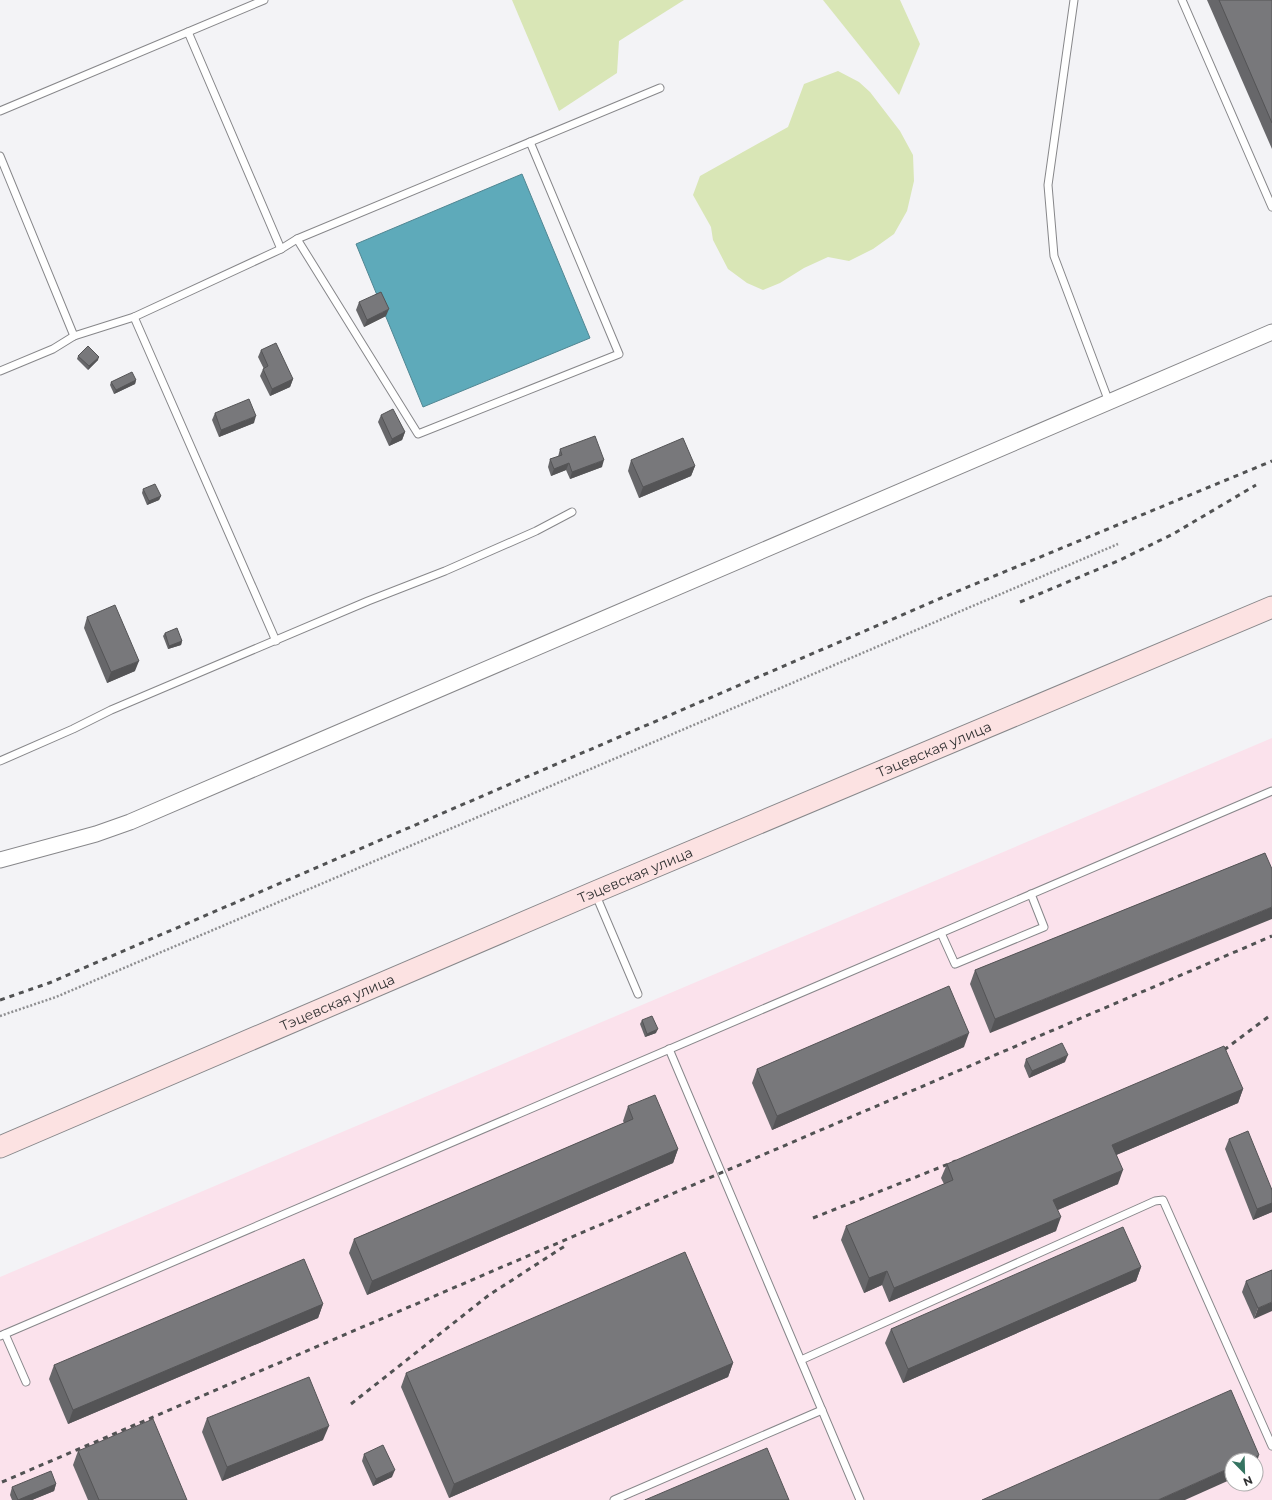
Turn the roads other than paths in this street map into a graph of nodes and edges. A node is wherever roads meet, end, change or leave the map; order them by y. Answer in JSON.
{"nodes":[{"id":1,"x":264,"y":0,"type":"edge"},
{"id":2,"x":1074,"y":0,"type":"edge"},
{"id":3,"x":1182,"y":0,"type":"edge"},
{"id":4,"x":188,"y":32,"type":"junction"},
{"id":5,"x":660,"y":88,"type":"dead end"},
{"id":6,"x":0,"y":111,"type":"edge"},
{"id":7,"x":530,"y":142,"type":"junction"},
{"id":8,"x":0,"y":156,"type":"edge"},
{"id":9,"x":1272,"y":207,"type":"edge"},
{"id":10,"x":297,"y":238,"type":"junction"},
{"id":11,"x":281,"y":249,"type":"junction"},
{"id":12,"x":134,"y":317,"type":"junction"},
{"id":13,"x":1272,"y":332,"type":"edge"},
{"id":14,"x":74,"y":336,"type":"junction"},
{"id":15,"x":0,"y":371,"type":"edge"},
{"id":16,"x":1109,"y":402,"type":"junction"},
{"id":17,"x":572,"y":512,"type":"dead end"},
{"id":18,"x":1272,"y":607,"type":"edge"},
{"id":19,"x":276,"y":641,"type":"junction"},
{"id":20,"x":0,"y":761,"type":"edge"},
{"id":21,"x":1272,"y":792,"type":"edge"},
{"id":22,"x":0,"y":860,"type":"edge"},
{"id":23,"x":595,"y":892,"type":"junction"},
{"id":24,"x":1031,"y":894,"type":"junction"},
{"id":25,"x":941,"y":933,"type":"junction"},
{"id":26,"x":638,"y":994,"type":"dead end"},
{"id":27,"x":669,"y":1049,"type":"junction"},
{"id":28,"x":0,"y":1147,"type":"edge"},
{"id":29,"x":3,"y":1335,"type":"edge"},
{"id":30,"x":801,"y":1360,"type":"junction"},
{"id":31,"x":26,"y":1382,"type":"dead end"},
{"id":32,"x":822,"y":1410,"type":"junction"},
{"id":33,"x":1272,"y":1446,"type":"edge"},
{"id":34,"x":614,"y":1500,"type":"edge"},
{"id":35,"x":860,"y":1500,"type":"edge"}],
"edges":[{"from":1,"to":4,"type":"lane"},
{"from":2,"to":16,"type":"lane"},
{"from":3,"to":9,"type":"lane"},
{"from":4,"to":6,"type":"lane"},
{"from":4,"to":11,"type":"lane"},
{"from":5,"to":7,"type":"lane"},
{"from":7,"to":10,"type":"lane"},
{"from":7,"to":10,"type":"lane"},
{"from":8,"to":14,"type":"lane"},
{"from":10,"to":11,"type":"lane"},
{"from":11,"to":12,"type":"lane"},
{"from":12,"to":14,"type":"lane"},
{"from":12,"to":19,"type":"lane"},
{"from":13,"to":16,"type":"street"},
{"from":14,"to":15,"type":"lane"},
{"from":16,"to":22,"type":"street"},
{"from":17,"to":19,"type":"lane"},
{"from":18,"to":23,"type":"street","name":"Тэцевская улица"},
{"from":19,"to":20,"type":"lane"},
{"from":21,"to":24,"type":"lane"},
{"from":23,"to":26,"type":"lane"},
{"from":23,"to":28,"type":"street","name":"Тэцевская улица"},
{"from":24,"to":25,"type":"lane"},
{"from":24,"to":25,"type":"lane"},
{"from":25,"to":27,"type":"lane"},
{"from":27,"to":29,"type":"lane"},
{"from":27,"to":30,"type":"lane"},
{"from":29,"to":31,"type":"lane"},
{"from":30,"to":32,"type":"lane"},
{"from":30,"to":33,"type":"lane"},
{"from":32,"to":34,"type":"lane"},
{"from":32,"to":35,"type":"lane"}]}
